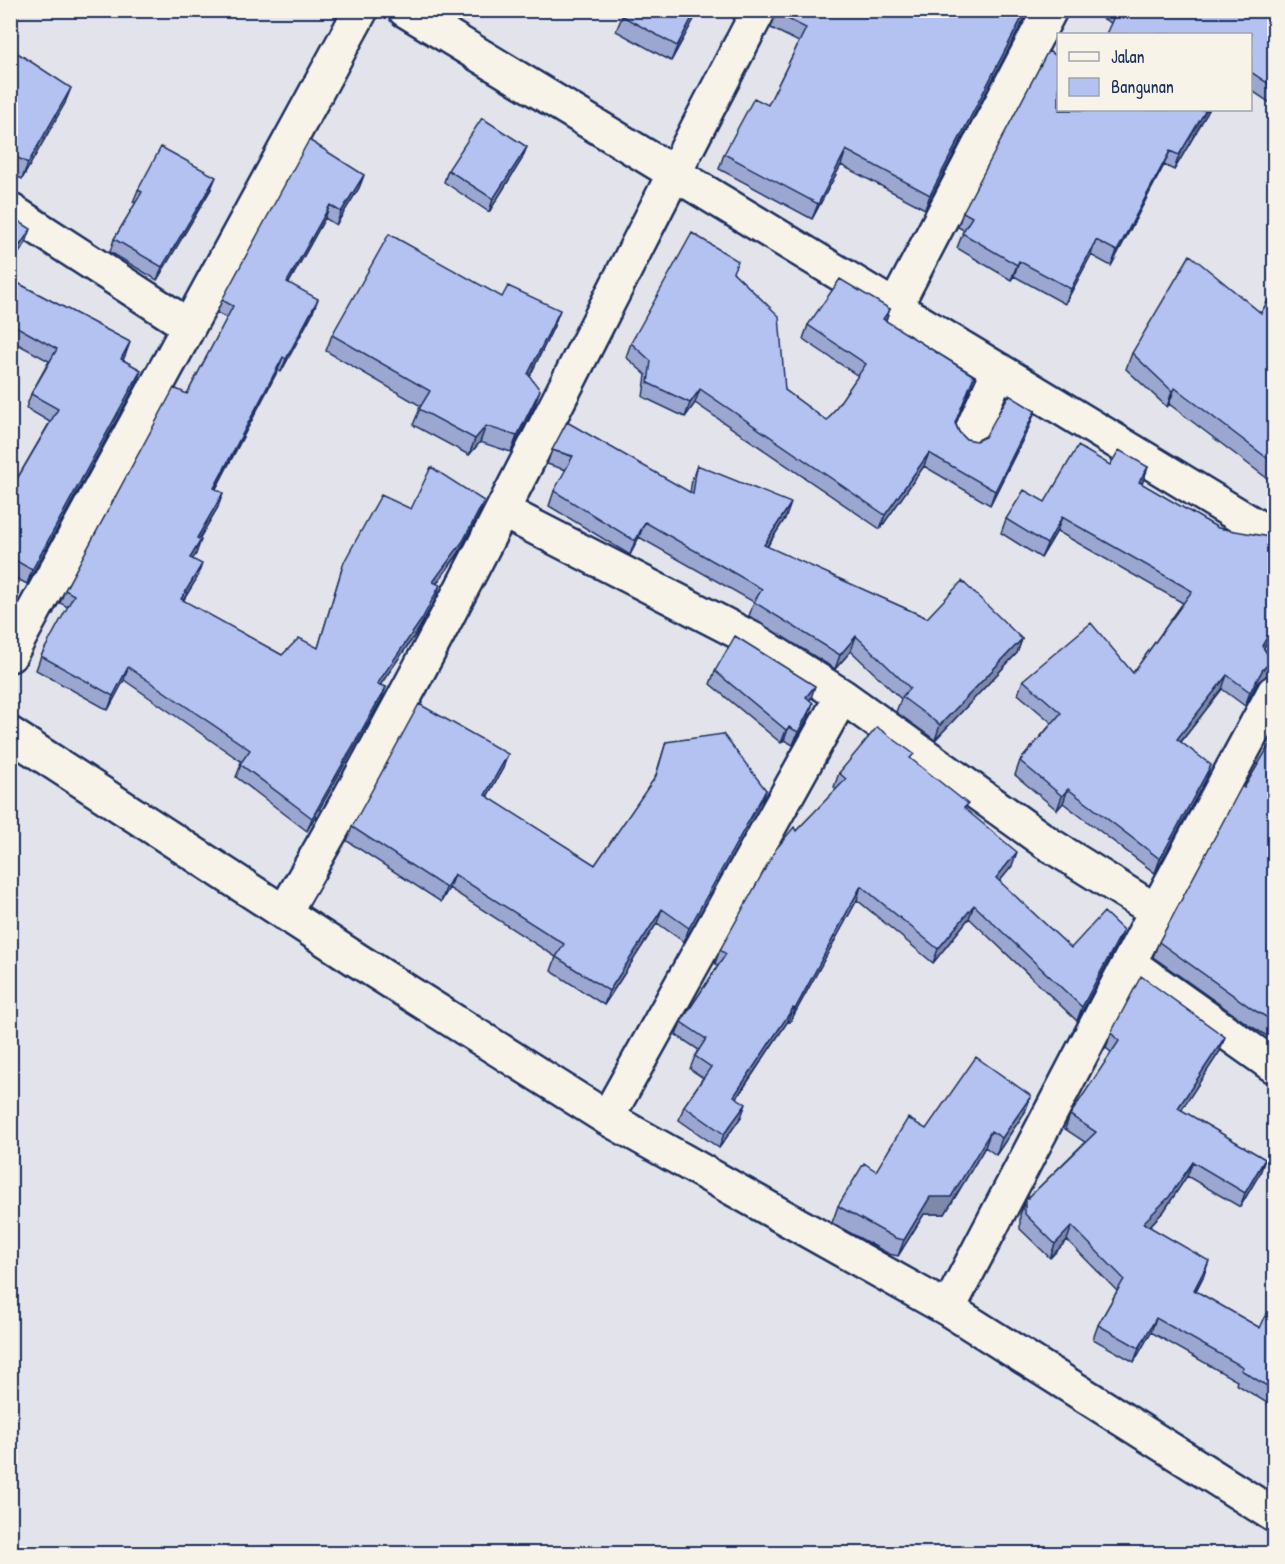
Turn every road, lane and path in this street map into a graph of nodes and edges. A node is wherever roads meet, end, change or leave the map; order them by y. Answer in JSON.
{"nodes":[{"id":1,"x":361,"y":10,"type":"edge"},
{"id":2,"x":405,"y":10,"type":"edge"},
{"id":3,"x":759,"y":10,"type":"edge"},
{"id":4,"x":1050,"y":10,"type":"edge"},
{"id":5,"x":674,"y":172,"type":"junction"},
{"id":6,"x":10,"y":210,"type":"edge"},
{"id":7,"x":895,"y":307,"type":"junction"},
{"id":8,"x":189,"y":326,"type":"junction"},
{"id":9,"x":999,"y":370,"type":"junction"},
{"id":10,"x":969,"y":436,"type":"dead end"},
{"id":11,"x":503,"y":511,"type":"junction"},
{"id":12,"x":1275,"y":537,"type":"edge"},
{"id":13,"x":10,"y":655,"type":"edge"},
{"id":14,"x":1275,"y":692,"type":"edge"},
{"id":15,"x":842,"y":696,"type":"junction"},
{"id":16,"x":10,"y":734,"type":"edge"},
{"id":17,"x":1156,"y":911,"type":"junction"},
{"id":18,"x":284,"y":913,"type":"junction"},
{"id":19,"x":1129,"y":963,"type":"junction"},
{"id":20,"x":1275,"y":1066,"type":"edge"},
{"id":21,"x":607,"y":1118,"type":"junction"},
{"id":22,"x":948,"y":1309,"type":"junction"},
{"id":23,"x":1275,"y":1515,"type":"edge"}],
"edges":[{"from":1,"to":8,"type":"street"},
{"from":2,"to":5,"type":"street"},
{"from":3,"to":5,"type":"street"},
{"from":4,"to":7,"type":"street"},
{"from":5,"to":7,"type":"street"},
{"from":5,"to":11,"type":"street"},
{"from":6,"to":8,"type":"street"},
{"from":7,"to":9,"type":"street"},
{"from":8,"to":13,"type":"street"},
{"from":9,"to":10,"type":"street"},
{"from":9,"to":12,"type":"street"},
{"from":11,"to":15,"type":"street"},
{"from":11,"to":18,"type":"street"},
{"from":14,"to":17,"type":"street"},
{"from":15,"to":17,"type":"street"},
{"from":15,"to":21,"type":"street"},
{"from":16,"to":18,"type":"street"},
{"from":17,"to":19,"type":"street"},
{"from":18,"to":21,"type":"street"},
{"from":19,"to":20,"type":"street"},
{"from":19,"to":22,"type":"street"},
{"from":21,"to":22,"type":"street"},
{"from":22,"to":23,"type":"street"}]}
